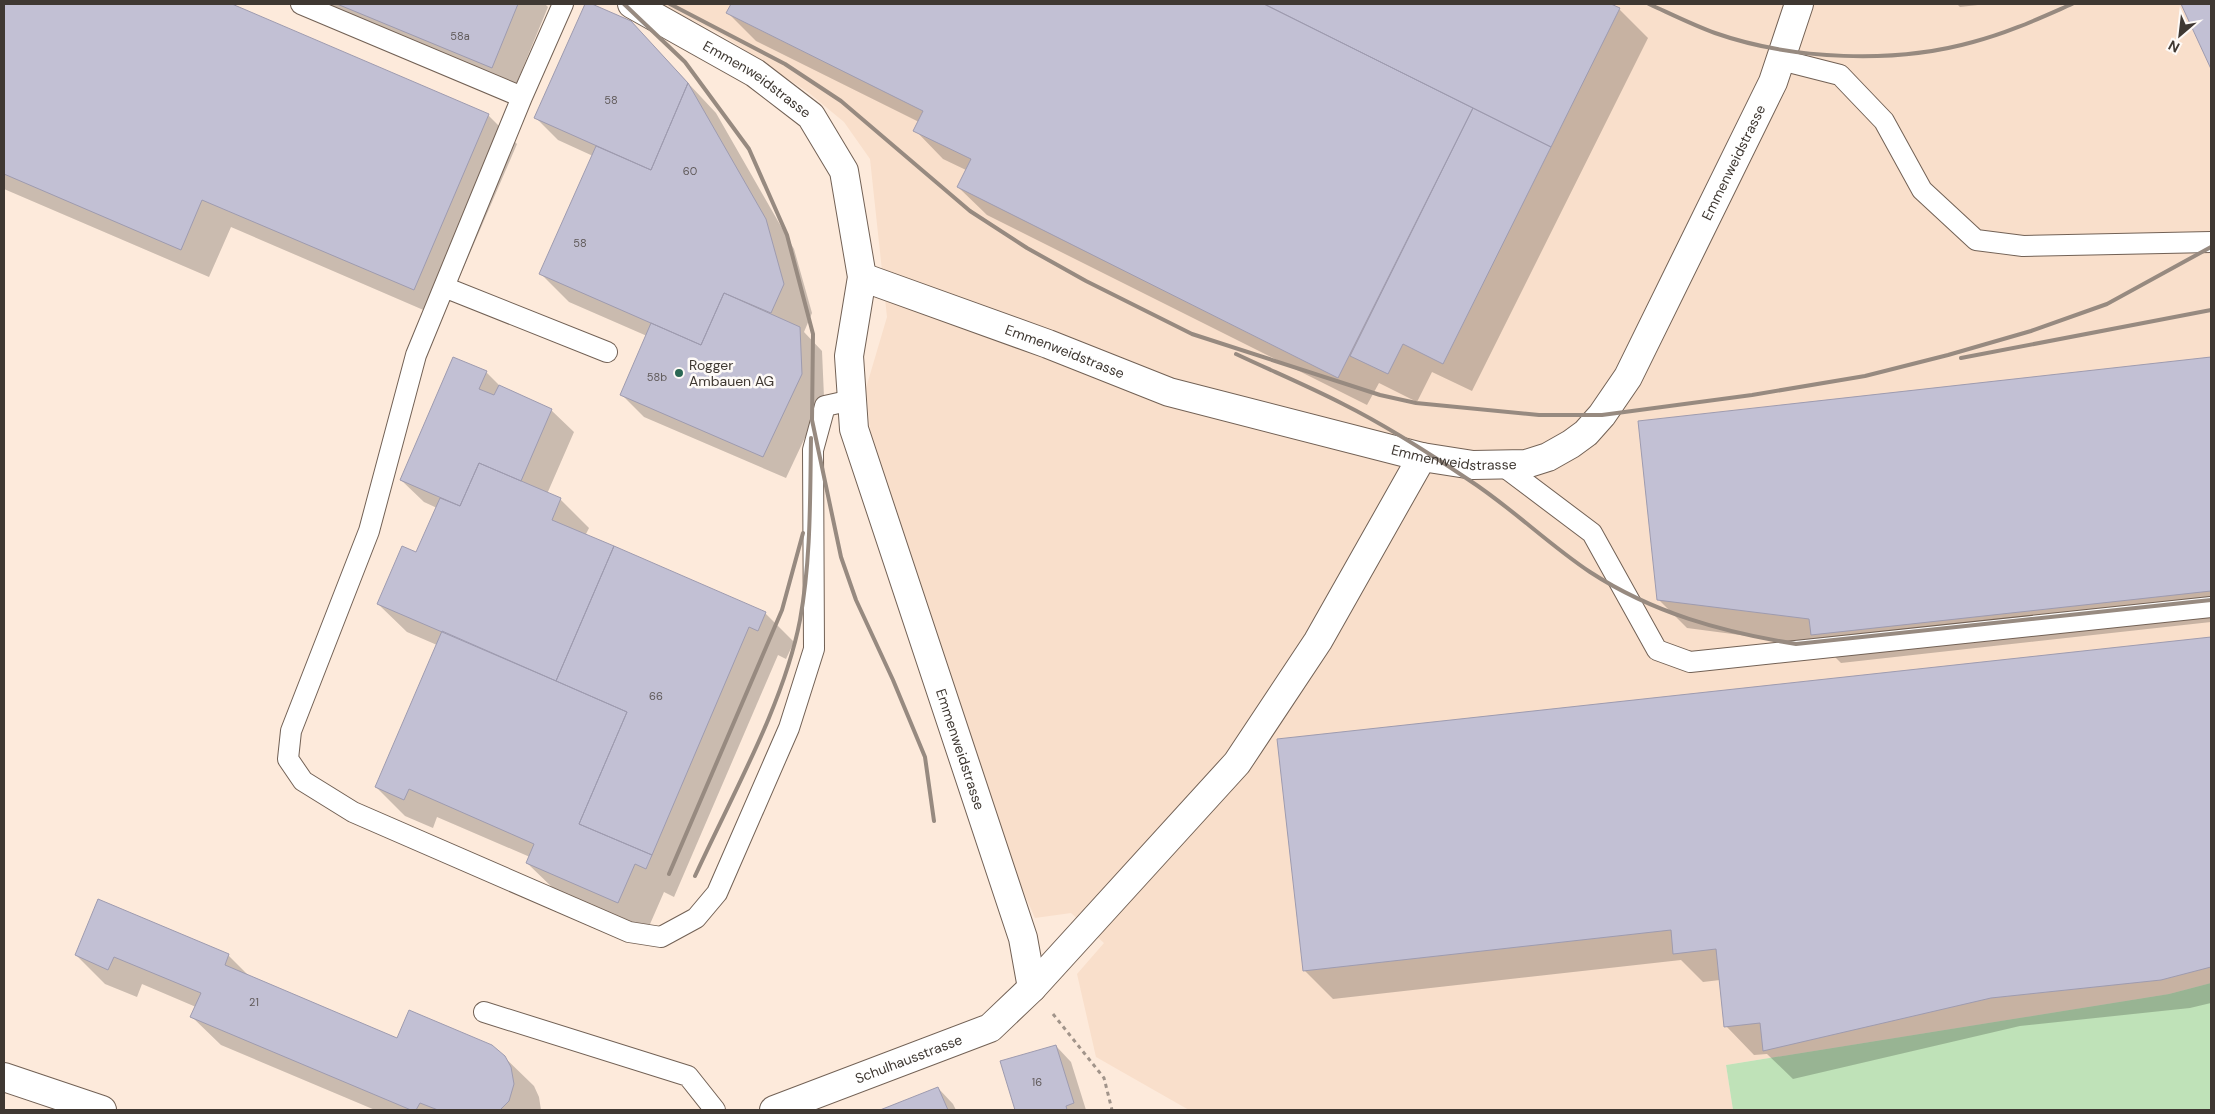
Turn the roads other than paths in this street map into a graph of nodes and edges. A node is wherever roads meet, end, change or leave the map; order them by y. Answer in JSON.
{"nodes":[{"id":1,"x":301,"y":4,"type":"edge"},
{"id":2,"x":563,"y":4,"type":"edge"},
{"id":3,"x":632,"y":4,"type":"edge"},
{"id":4,"x":1799,"y":4,"type":"edge"},
{"id":5,"x":1781,"y":60,"type":"junction"},
{"id":6,"x":522,"y":97,"type":"junction"},
{"id":7,"x":2211,"y":242,"type":"edge"},
{"id":8,"x":862,"y":277,"type":"junction"},
{"id":9,"x":444,"y":287,"type":"junction"},
{"id":10,"x":607,"y":352,"type":"dead end"},
{"id":11,"x":852,"y":400,"type":"junction"},
{"id":12,"x":1422,"y":457,"type":"junction"},
{"id":13,"x":1503,"y":466,"type":"junction"},
{"id":14,"x":2211,"y":607,"type":"edge"},
{"id":15,"x":1032,"y":988,"type":"junction"},
{"id":16,"x":484,"y":1012,"type":"dead end"},
{"id":17,"x":4,"y":1077,"type":"edge"},
{"id":18,"x":102,"y":1110,"type":"edge"},
{"id":19,"x":715,"y":1110,"type":"edge"},
{"id":20,"x":774,"y":1110,"type":"edge"}],
"edges":[{"from":1,"to":6,"type":"lane"},
{"from":2,"to":6,"type":"lane"},
{"from":3,"to":8,"type":"street","name":"Emmenweidstrasse"},
{"from":4,"to":5,"type":"street","name":"Emmenweidstrasse"},
{"from":5,"to":7,"type":"lane"},
{"from":5,"to":13,"type":"street","name":"Emmenweidstrasse"},
{"from":6,"to":9,"type":"lane"},
{"from":8,"to":11,"type":"street","name":"Emmenweidstrasse"},
{"from":8,"to":12,"type":"street","name":"Emmenweidstrasse"},
{"from":9,"to":10,"type":"lane"},
{"from":9,"to":11,"type":"lane"},
{"from":11,"to":15,"type":"street","name":"Emmenweidstrasse"},
{"from":12,"to":13,"type":"street","name":"Emmenweidstrasse"},
{"from":12,"to":15,"type":"street","name":"Schulhausstrasse"},
{"from":13,"to":14,"type":"lane"},
{"from":15,"to":20,"type":"street","name":"Schulhausstrasse"},
{"from":16,"to":19,"type":"lane"},
{"from":17,"to":18,"type":"street"}]}
